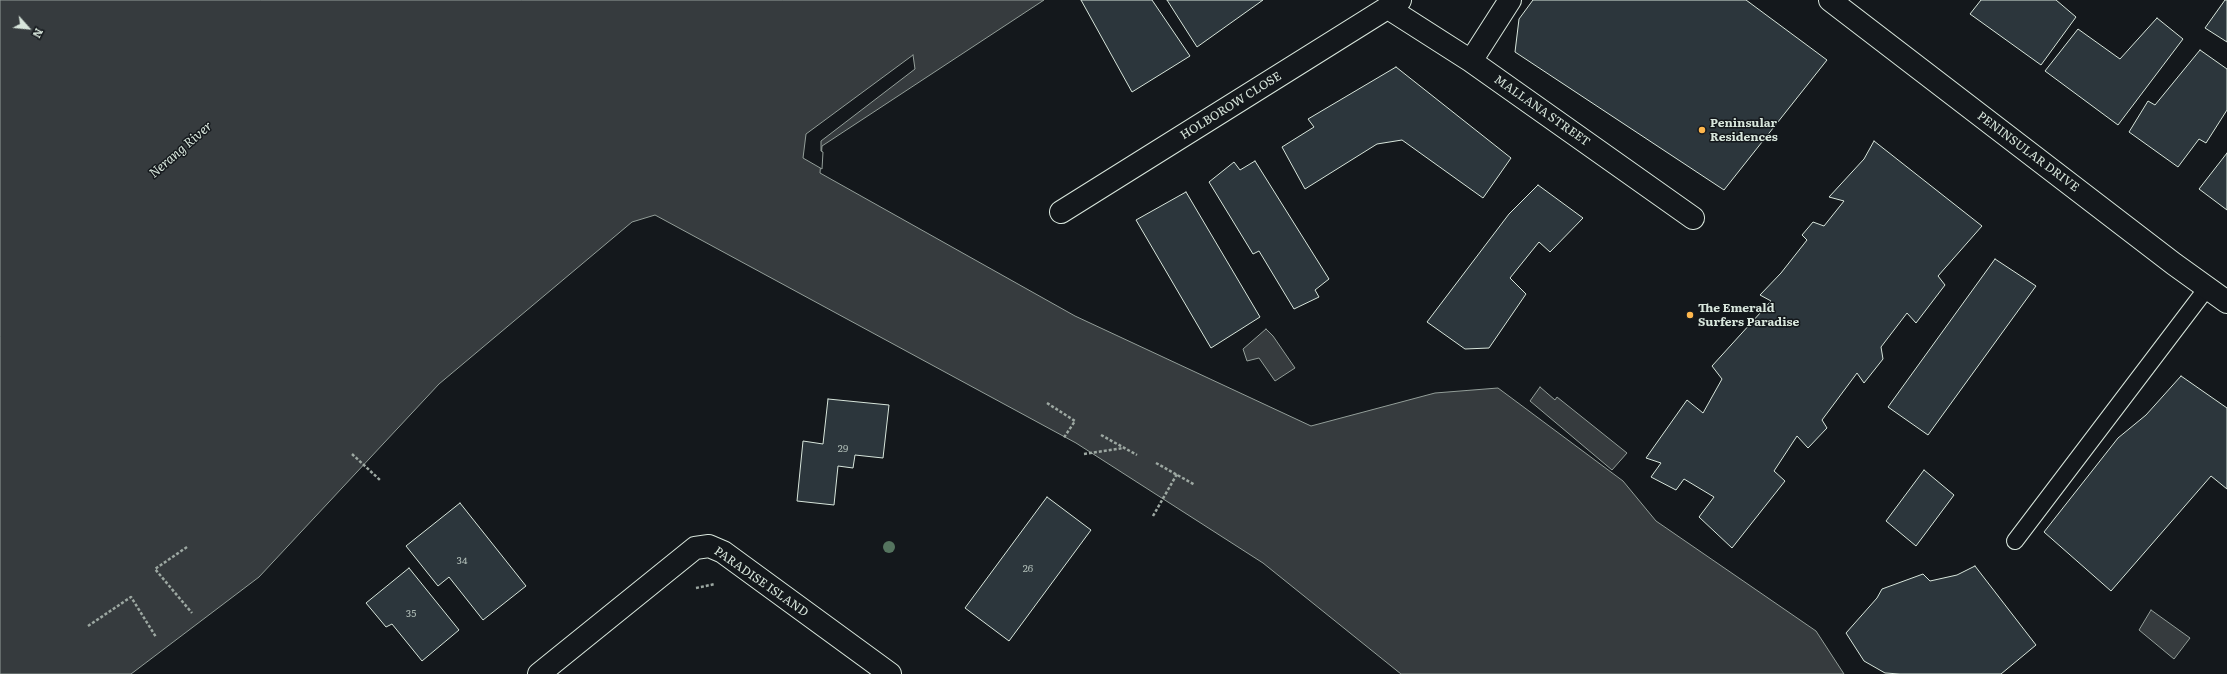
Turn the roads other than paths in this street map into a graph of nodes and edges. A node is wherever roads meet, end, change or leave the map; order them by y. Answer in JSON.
{"nodes":[{"id":1,"x":1510,"y":0,"type":"edge"},
{"id":2,"x":1830,"y":0,"type":"edge"},
{"id":3,"x":1394,"y":4,"type":"edge"},
{"id":4,"x":1471,"y":61,"type":"junction"},
{"id":5,"x":1061,"y":212,"type":"dead end"},
{"id":6,"x":1693,"y":218,"type":"dead end"},
{"id":7,"x":2207,"y":288,"type":"junction"},
{"id":8,"x":2227,"y":302,"type":"edge"},
{"id":9,"x":2015,"y":541,"type":"dead end"},
{"id":10,"x":539,"y":674,"type":"edge"},
{"id":11,"x":890,"y":674,"type":"edge"}],
"edges":[{"from":1,"to":4,"type":"street"},
{"from":2,"to":7,"type":"street","name":"PENINSULAR DRIVE"},
{"from":3,"to":4,"type":"street","name":"MALLANA STREET"},
{"from":3,"to":5,"type":"street","name":"HOLBOROW CLOSE"},
{"from":4,"to":6,"type":"street","name":"MALLANA STREET"},
{"from":7,"to":8,"type":"street","name":"PENINSULAR DRIVE"},
{"from":7,"to":9,"type":"lane"},
{"from":10,"to":11,"type":"street","name":"PARADISE ISLAND"}]}
